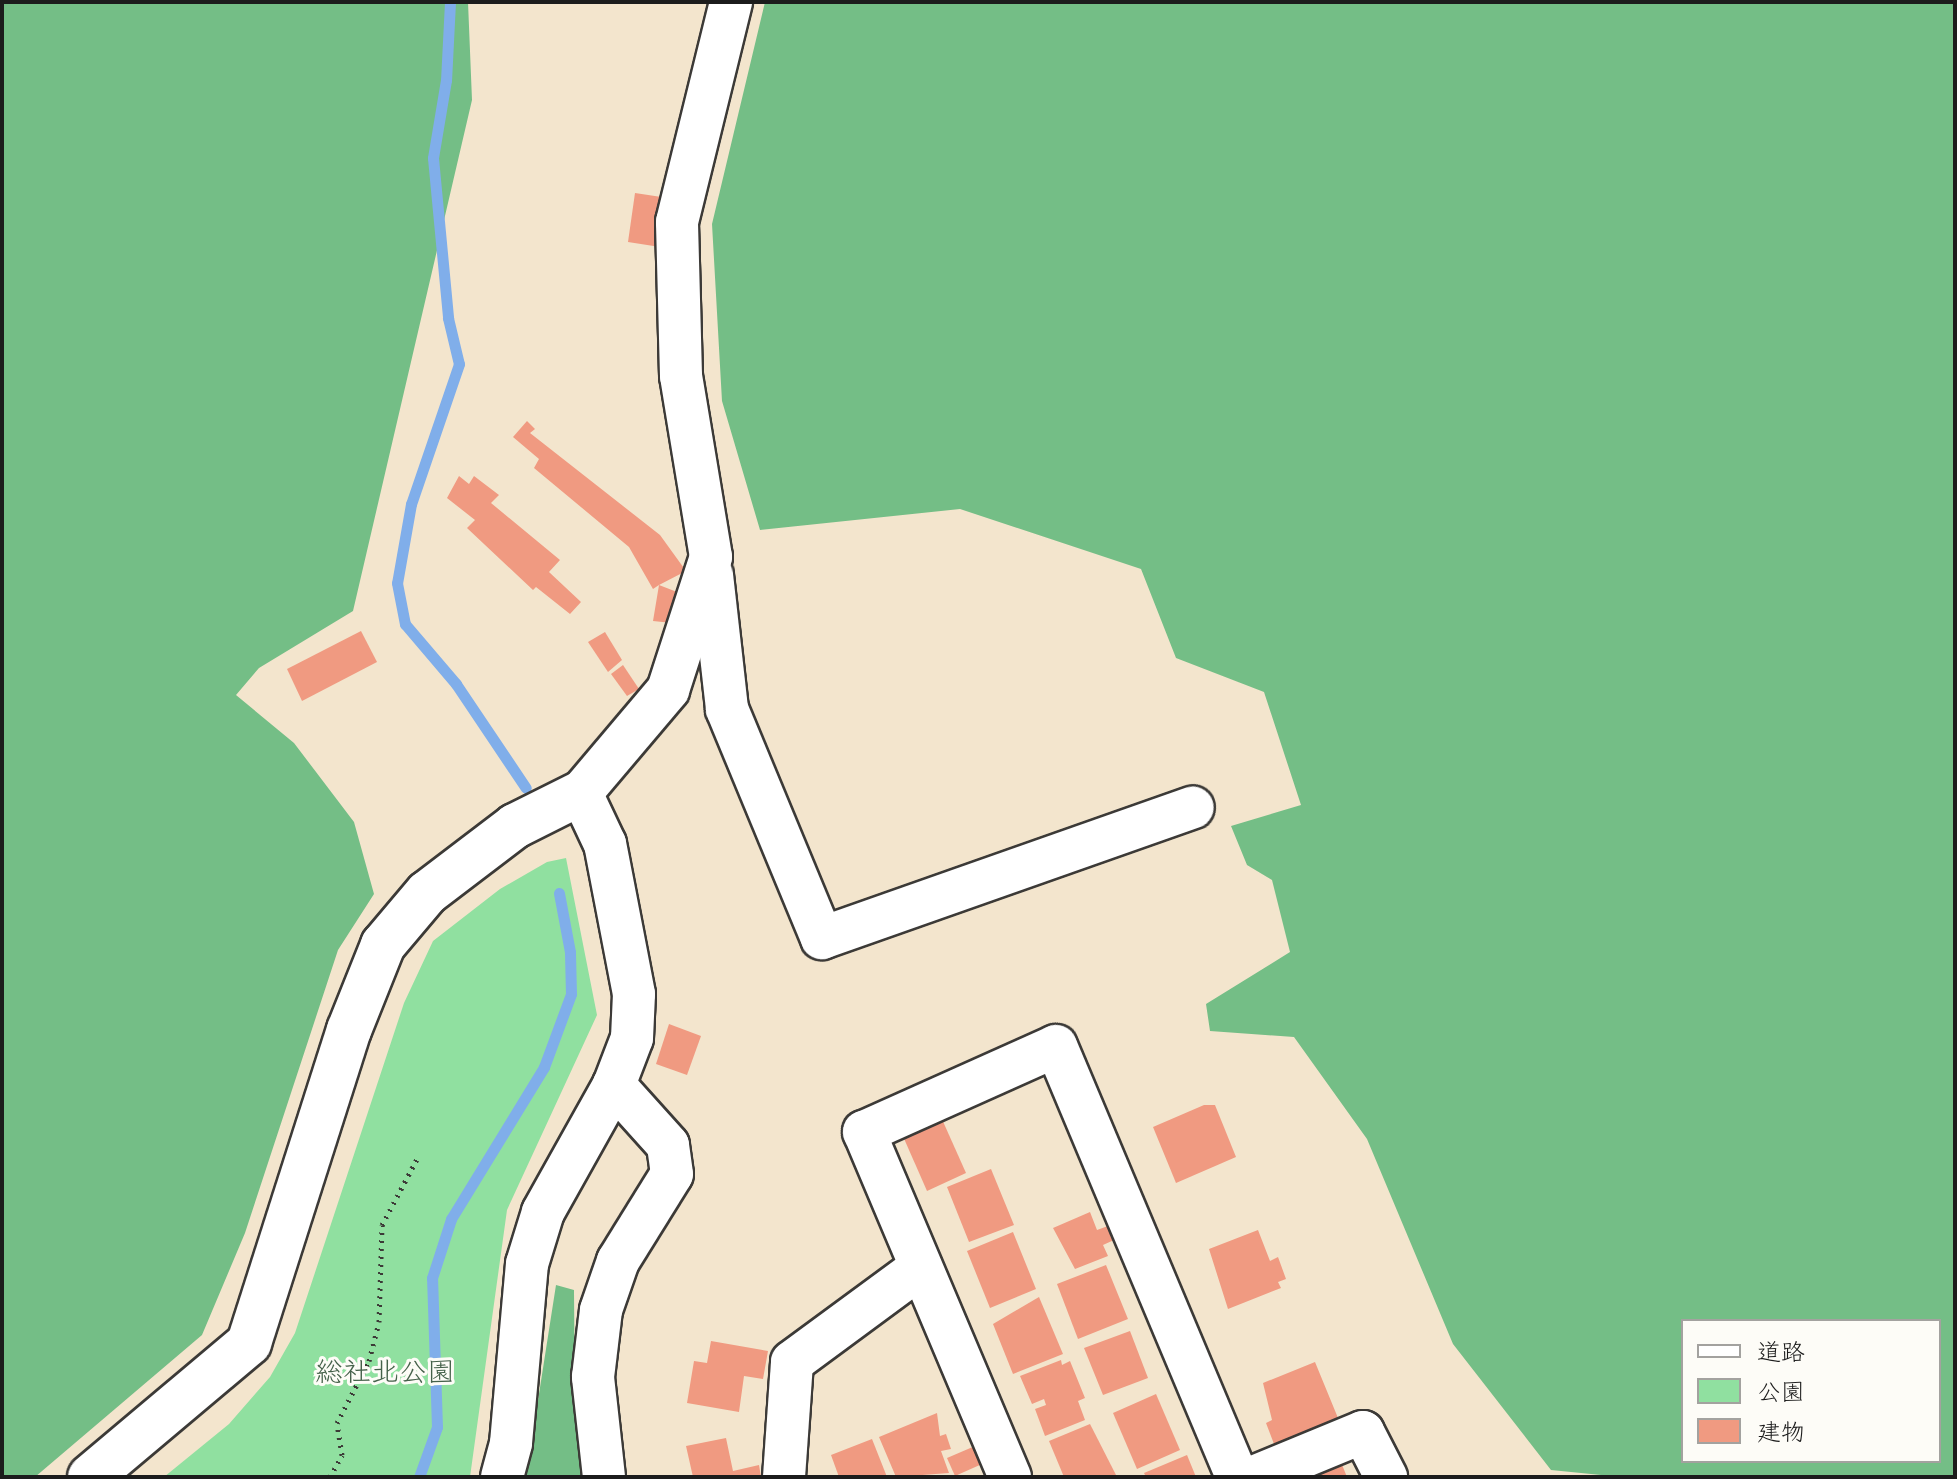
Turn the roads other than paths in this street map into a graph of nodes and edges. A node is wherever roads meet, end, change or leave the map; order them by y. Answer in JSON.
{"nodes":[{"id":1,"x":731,"y":2,"type":"edge"},
{"id":2,"x":711,"y":557,"type":"junction"},
{"id":3,"x":581,"y":793,"type":"junction"},
{"id":4,"x":1193,"y":807,"type":"dead end"},
{"id":5,"x":614,"y":1085,"type":"junction"},
{"id":6,"x":921,"y":1267,"type":"junction"},
{"id":7,"x":90,"y":1477,"type":"edge"},
{"id":8,"x":502,"y":1477,"type":"edge"},
{"id":9,"x":604,"y":1477,"type":"edge"},
{"id":10,"x":784,"y":1477,"type":"edge"},
{"id":11,"x":1010,"y":1477,"type":"edge"},
{"id":12,"x":1237,"y":1477,"type":"edge"},
{"id":13,"x":1254,"y":1477,"type":"edge"},
{"id":14,"x":1386,"y":1477,"type":"edge"}],
"edges":[{"from":1,"to":2,"type":"street"},
{"from":2,"to":3,"type":"street"},
{"from":2,"to":4,"type":"street"},
{"from":3,"to":5,"type":"street"},
{"from":3,"to":7,"type":"street"},
{"from":5,"to":8,"type":"street"},
{"from":5,"to":9,"type":"street"},
{"from":6,"to":10,"type":"street"},
{"from":6,"to":11,"type":"street"},
{"from":6,"to":12,"type":"street"},
{"from":13,"to":14,"type":"street"}]}
